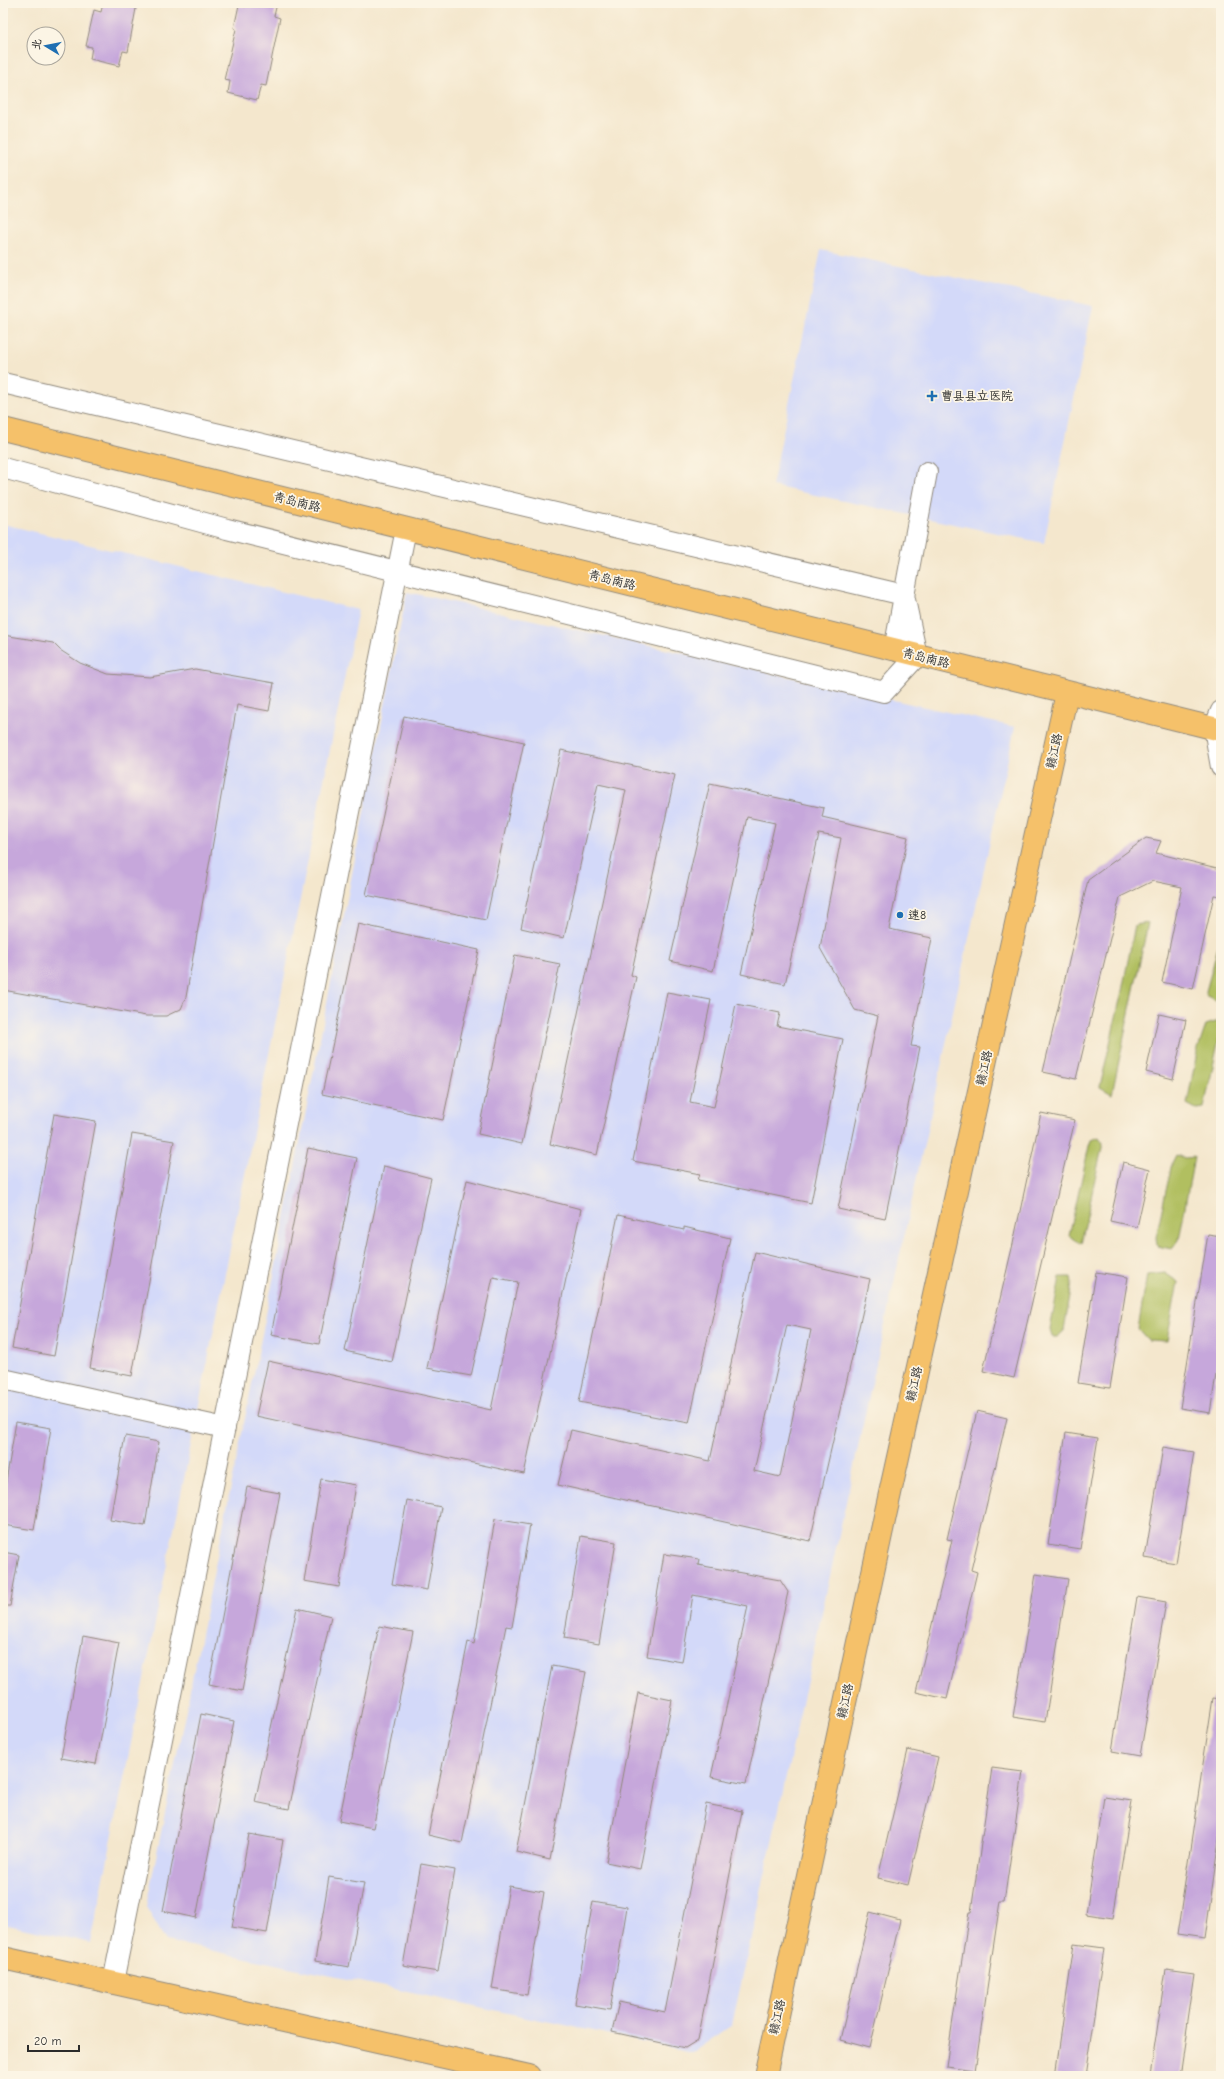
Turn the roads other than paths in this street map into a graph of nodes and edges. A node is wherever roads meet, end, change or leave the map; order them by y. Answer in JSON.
{"nodes":[{"id":1,"x":3,"y":383,"type":"edge"},
{"id":2,"x":3,"y":429,"type":"edge"},
{"id":3,"x":3,"y":468,"type":"edge"},
{"id":4,"x":927,"y":472,"type":"dead end"},
{"id":5,"x":406,"y":529,"type":"junction"},
{"id":6,"x":397,"y":571,"type":"junction"},
{"id":7,"x":904,"y":595,"type":"junction"},
{"id":8,"x":894,"y":650,"type":"junction"},
{"id":9,"x":917,"y":656,"type":"junction"},
{"id":10,"x":1067,"y":693,"type":"junction"},
{"id":11,"x":1219,"y":723,"type":"edge"},
{"id":12,"x":1221,"y":767,"type":"edge"},
{"id":13,"x":3,"y":1379,"type":"edge"},
{"id":14,"x":225,"y":1428,"type":"junction"},
{"id":15,"x":3,"y":1958,"type":"edge"},
{"id":16,"x":113,"y":1982,"type":"junction"},
{"id":17,"x":529,"y":2076,"type":"edge"},
{"id":18,"x":765,"y":2076,"type":"edge"}],
"edges":[{"from":1,"to":7,"type":"street"},
{"from":2,"to":5,"type":"main road","name":"青岛南路"},
{"from":3,"to":6,"type":"street"},
{"from":4,"to":7,"type":"street"},
{"from":5,"to":6,"type":"street"},
{"from":5,"to":8,"type":"main road","name":"青岛南路"},
{"from":6,"to":9,"type":"street"},
{"from":6,"to":14,"type":"street"},
{"from":7,"to":8,"type":"street"},
{"from":7,"to":9,"type":"street"},
{"from":8,"to":9,"type":"main road","name":"青岛南路"},
{"from":9,"to":10,"type":"main road","name":"青岛南路"},
{"from":10,"to":11,"type":"main road","name":"青岛南路"},
{"from":10,"to":18,"type":"main road","name":"赣江路"},
{"from":11,"to":12,"type":"street"},
{"from":13,"to":14,"type":"street"},
{"from":14,"to":16,"type":"street"},
{"from":15,"to":16,"type":"main road"},
{"from":16,"to":17,"type":"main road"}]}
